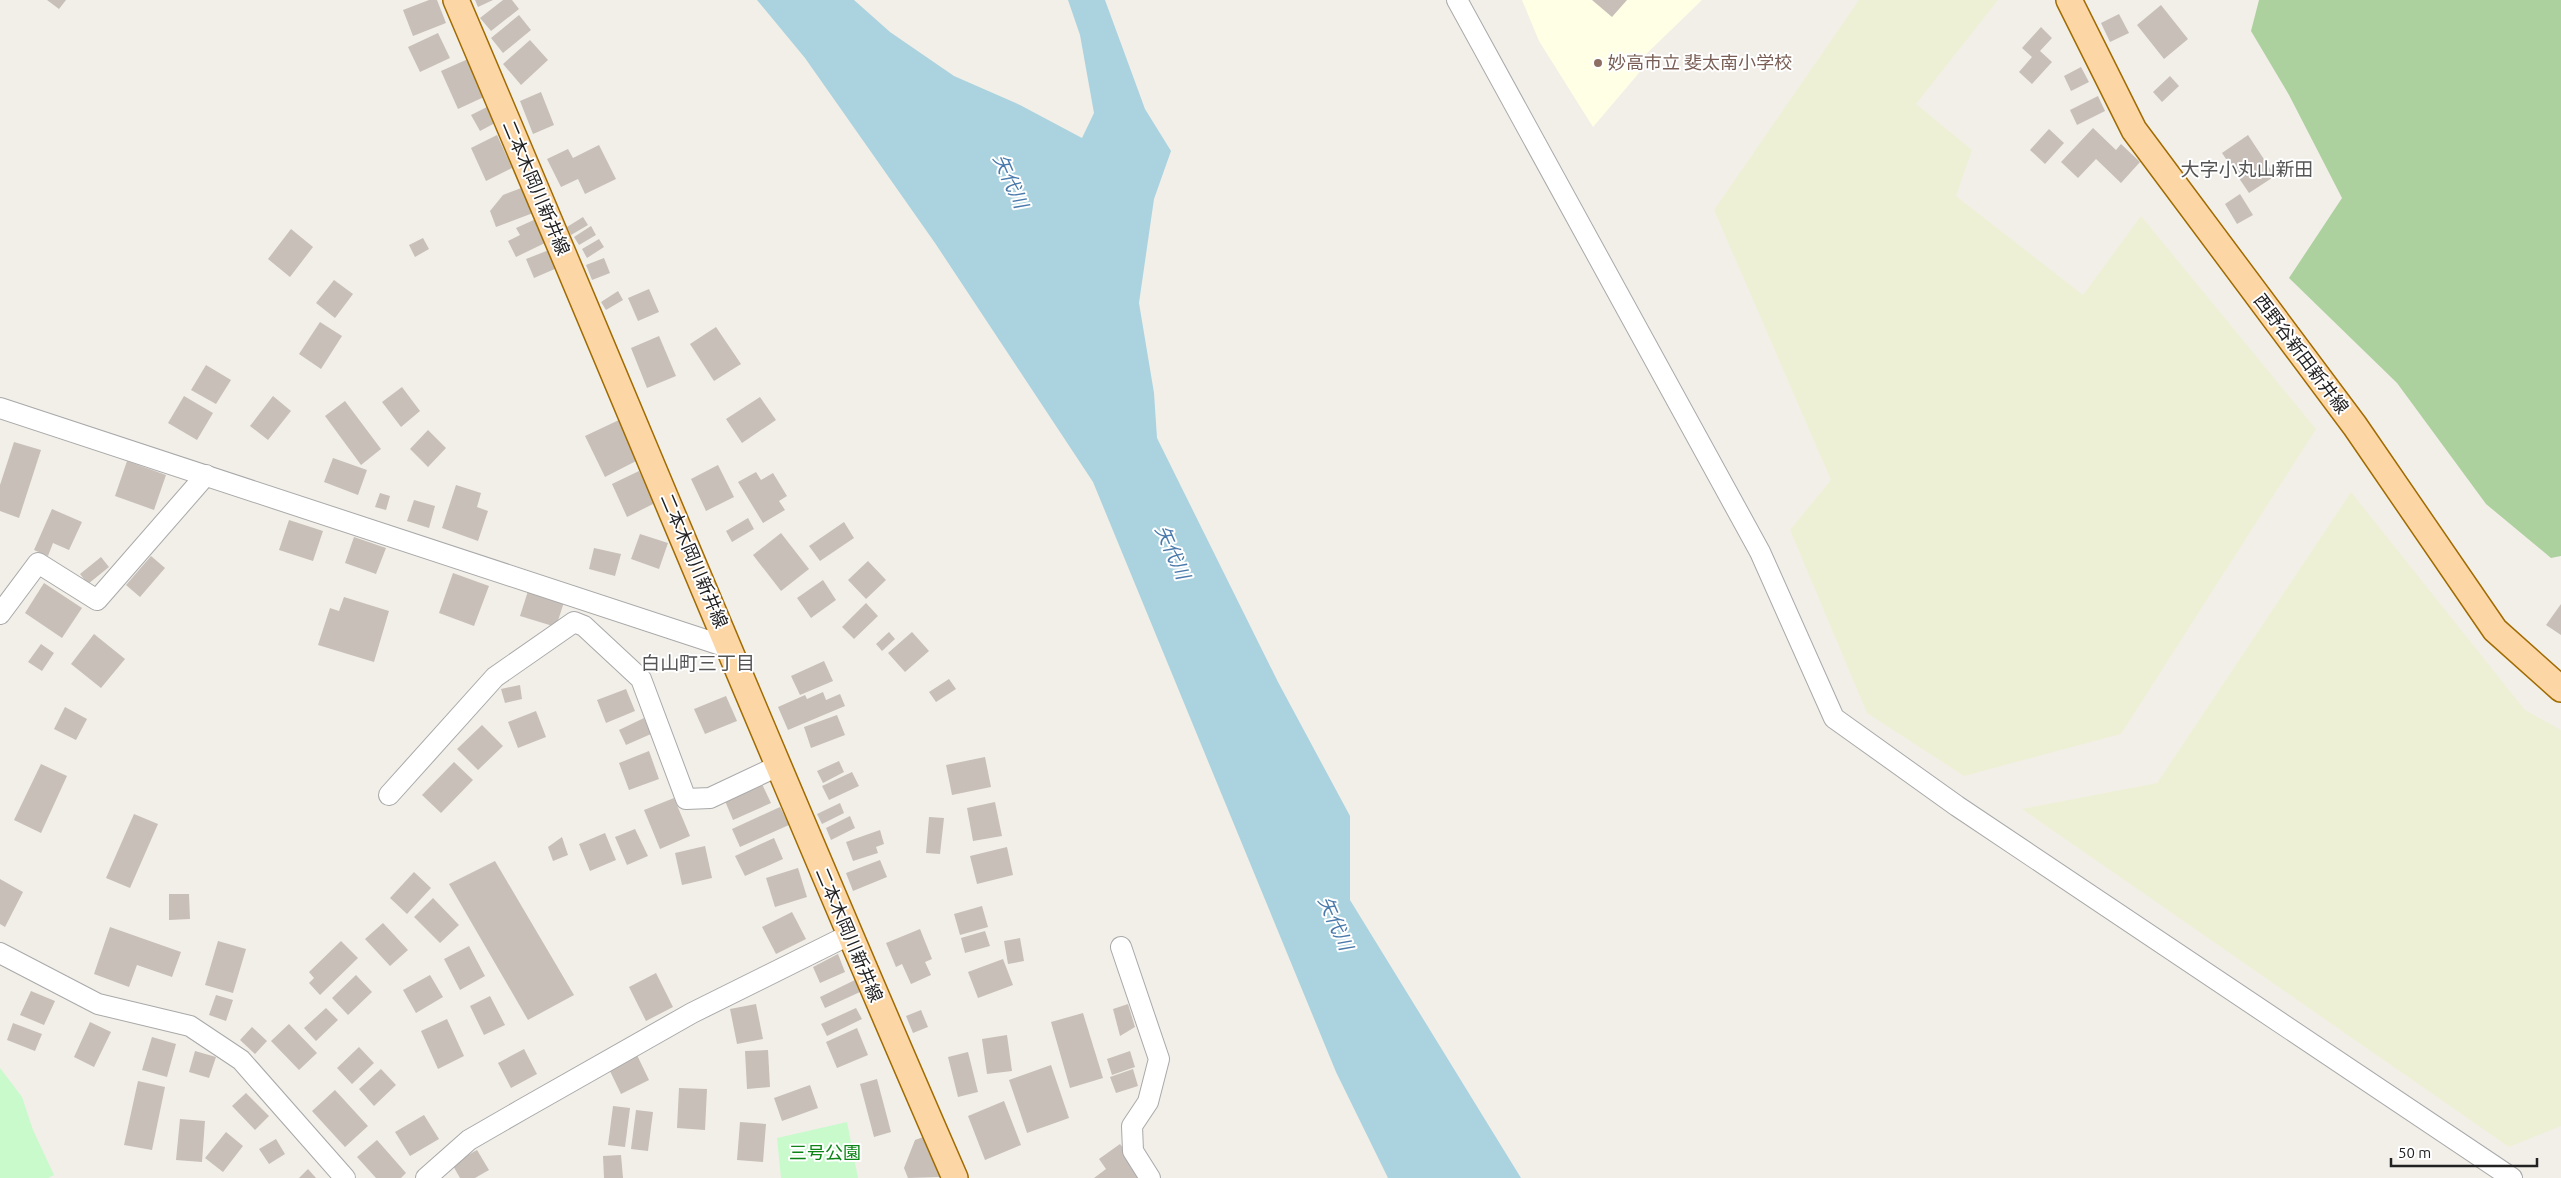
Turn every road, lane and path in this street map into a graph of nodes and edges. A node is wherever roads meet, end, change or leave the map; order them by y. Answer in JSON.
{"nodes":[{"id":1,"x":456,"y":0,"type":"edge"},
{"id":2,"x":1457,"y":0,"type":"edge"},
{"id":3,"x":2069,"y":0,"type":"edge"},
{"id":4,"x":0,"y":408,"type":"edge"},
{"id":5,"x":206,"y":474,"type":"junction"},
{"id":6,"x":582,"y":598,"type":"junction"},
{"id":7,"x":0,"y":614,"type":"edge"},
{"id":8,"x":574,"y":622,"type":"junction"},
{"id":9,"x":730,"y":648,"type":"junction"},
{"id":10,"x":2561,"y":688,"type":"edge"},
{"id":11,"x":778,"y":766,"type":"junction"},
{"id":12,"x":389,"y":795,"type":"dead end"},
{"id":13,"x":848,"y":935,"type":"junction"},
{"id":14,"x":1120,"y":947,"type":"dead end"},
{"id":15,"x":0,"y":952,"type":"edge"},
{"id":16,"x":345,"y":1178,"type":"edge"},
{"id":17,"x":426,"y":1178,"type":"edge"},
{"id":18,"x":955,"y":1178,"type":"edge"},
{"id":19,"x":1150,"y":1178,"type":"edge"},
{"id":20,"x":2512,"y":1178,"type":"edge"}],
"edges":[{"from":1,"to":9,"type":"main road","name":"二本木岡川新井線"},
{"from":2,"to":20,"type":"street"},
{"from":3,"to":10,"type":"main road","name":"西野谷新田新井線"},
{"from":4,"to":5,"type":"street"},
{"from":5,"to":6,"type":"street"},
{"from":5,"to":7,"type":"street"},
{"from":6,"to":8,"type":"street"},
{"from":6,"to":9,"type":"street"},
{"from":8,"to":11,"type":"street"},
{"from":8,"to":12,"type":"street"},
{"from":9,"to":11,"type":"main road","name":"二本木岡川新井線"},
{"from":11,"to":13,"type":"main road","name":"二本木岡川新井線"},
{"from":13,"to":17,"type":"street"},
{"from":13,"to":18,"type":"main road","name":"二本木岡川新井線"},
{"from":14,"to":19,"type":"street"},
{"from":15,"to":16,"type":"street"}]}
